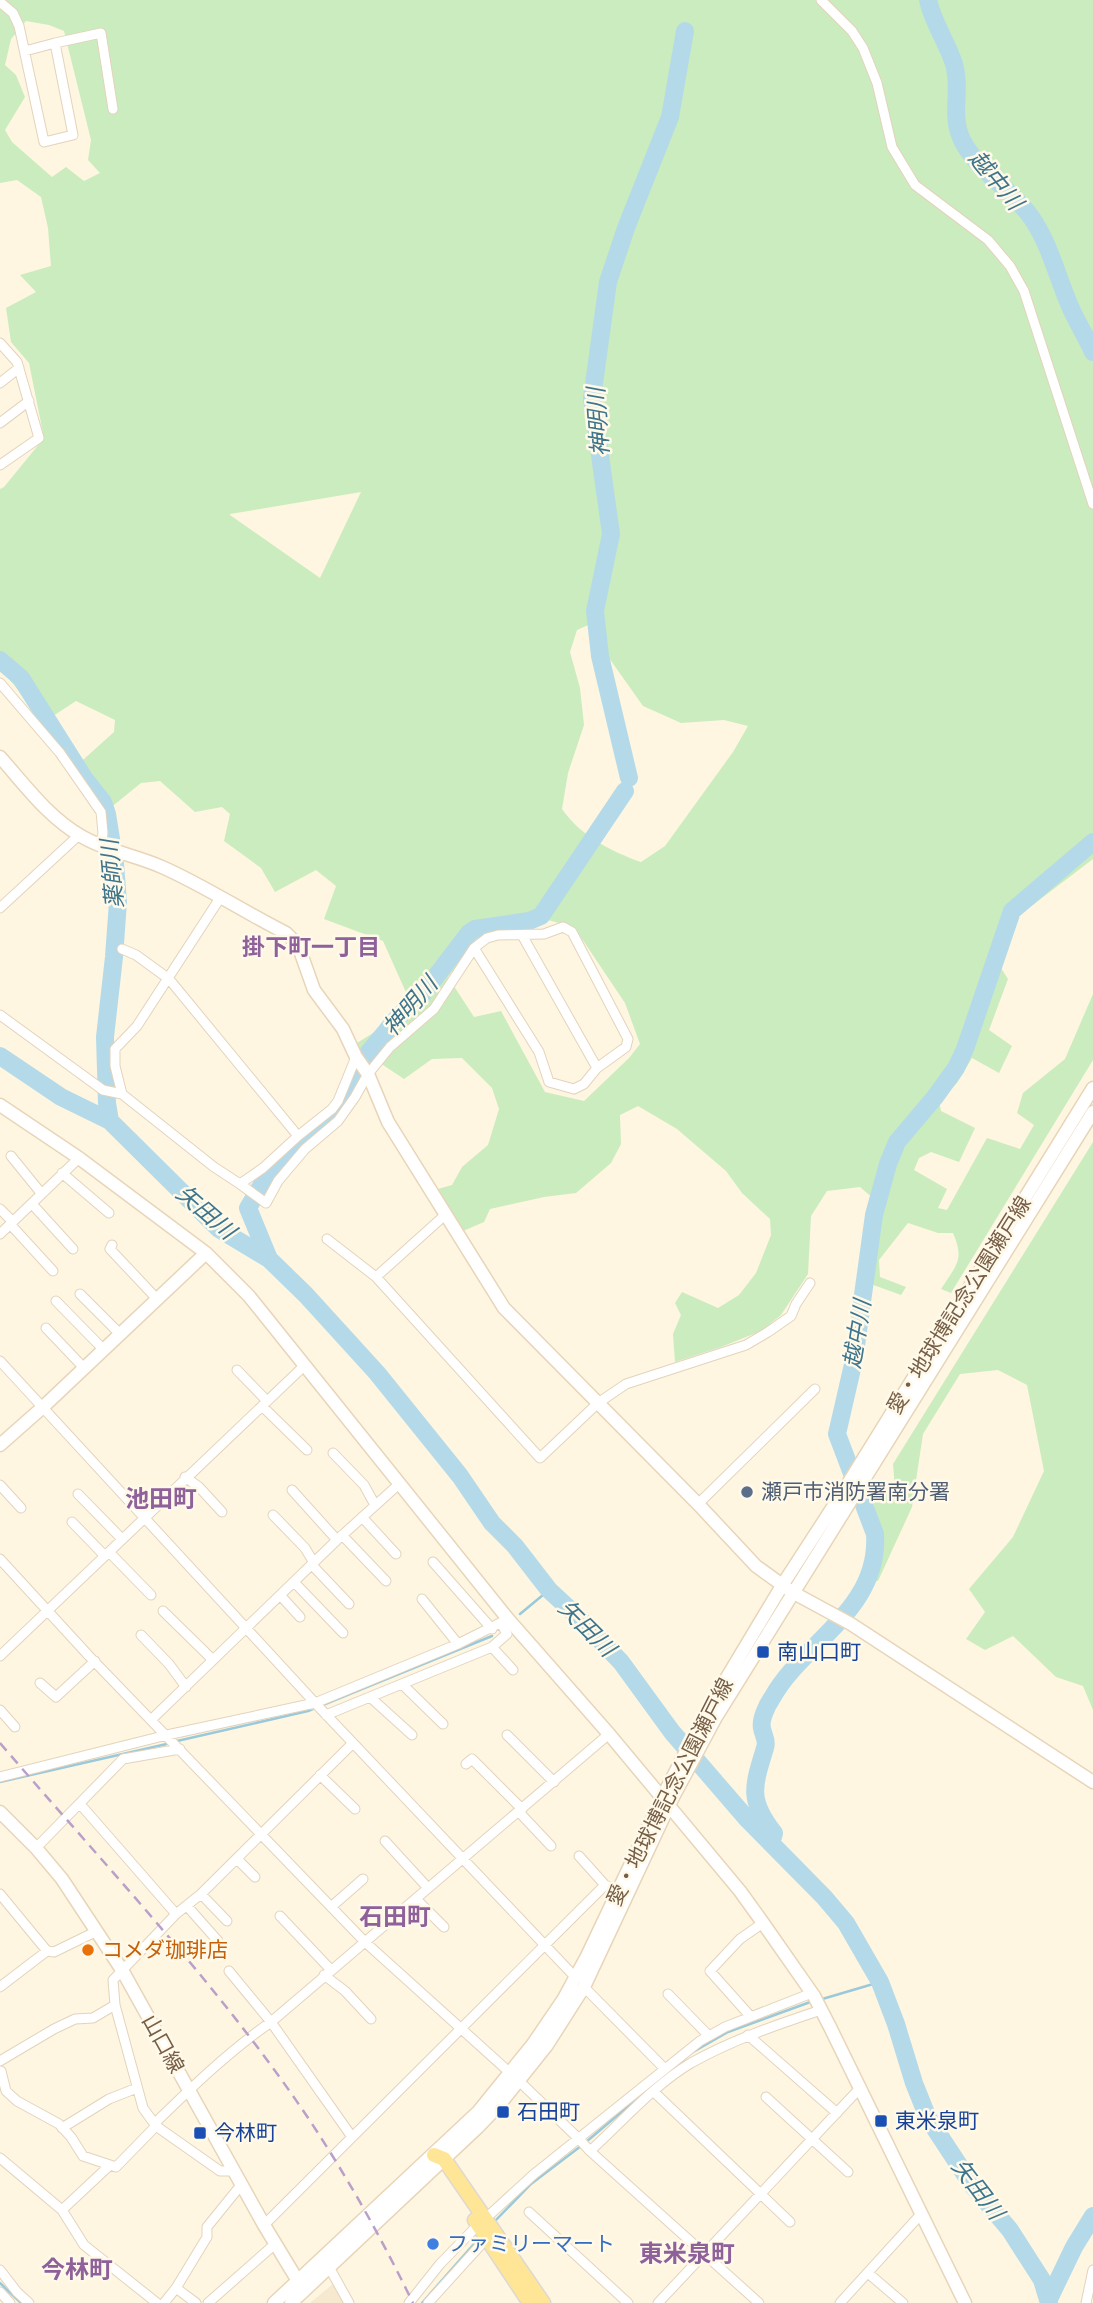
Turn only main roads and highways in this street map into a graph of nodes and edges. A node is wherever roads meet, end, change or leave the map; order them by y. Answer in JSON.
{"nodes":[{"id":1,"x":438,"y":2160,"type":"road end"},
{"id":2,"x":482,"y":2222,"type":"junction"},
{"id":3,"x":530,"y":2303,"type":"edge"},
{"id":4,"x":543,"y":2303,"type":"edge"}],
"edges":[{"from":1,"to":2,"type":"main road"},
{"from":2,"to":3,"type":"main road"},
{"from":2,"to":4,"type":"main road"}]}
